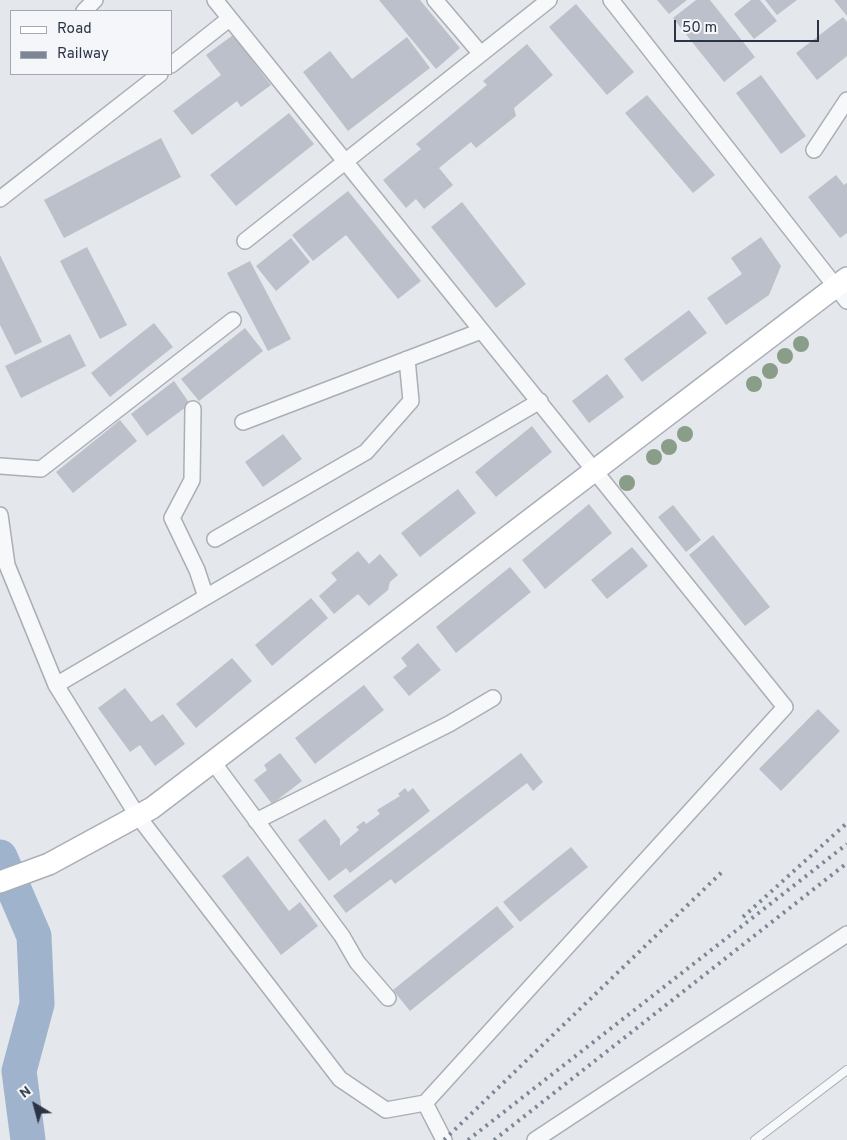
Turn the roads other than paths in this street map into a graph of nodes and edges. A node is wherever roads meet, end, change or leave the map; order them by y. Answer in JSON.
{"nodes":[{"id":1,"x":95,"y":0,"type":"edge"},
{"id":2,"x":214,"y":0,"type":"edge"},
{"id":3,"x":435,"y":0,"type":"edge"},
{"id":4,"x":549,"y":0,"type":"edge"},
{"id":5,"x":611,"y":0,"type":"edge"},
{"id":6,"x":85,"y":10,"type":"edge"},
{"id":7,"x":229,"y":19,"type":"junction"},
{"id":8,"x":481,"y":54,"type":"junction"},
{"id":9,"x":172,"y":64,"type":"edge"},
{"id":10,"x":159,"y":75,"type":"edge"},
{"id":11,"x":847,"y":100,"type":"edge"},
{"id":12,"x":814,"y":150,"type":"dead end"},
{"id":13,"x":346,"y":162,"type":"junction"},
{"id":14,"x":0,"y":200,"type":"edge"},
{"id":15,"x":245,"y":241,"type":"dead end"},
{"id":16,"x":843,"y":288,"type":"edge"},
{"id":17,"x":233,"y":320,"type":"dead end"},
{"id":18,"x":482,"y":331,"type":"junction"},
{"id":19,"x":407,"y":360,"type":"junction"},
{"id":20,"x":540,"y":401,"type":"junction"},
{"id":21,"x":193,"y":409,"type":"dead end"},
{"id":22,"x":243,"y":422,"type":"dead end"},
{"id":23,"x":0,"y":466,"type":"edge"},
{"id":24,"x":594,"y":471,"type":"junction"},
{"id":25,"x":0,"y":515,"type":"edge"},
{"id":26,"x":215,"y":539,"type":"dead end"},
{"id":27,"x":206,"y":597,"type":"junction"},
{"id":28,"x":56,"y":685,"type":"junction"},
{"id":29,"x":492,"y":698,"type":"dead end"},
{"id":30,"x":213,"y":762,"type":"junction"},
{"id":31,"x":137,"y":815,"type":"junction"},
{"id":32,"x":256,"y":820,"type":"junction"},
{"id":33,"x":0,"y":882,"type":"edge"},
{"id":34,"x":847,"y":934,"type":"edge"},
{"id":35,"x":388,"y":998,"type":"dead end"},
{"id":36,"x":847,"y":1070,"type":"edge"},
{"id":37,"x":425,"y":1103,"type":"junction"},
{"id":38,"x":444,"y":1140,"type":"edge"},
{"id":39,"x":535,"y":1140,"type":"edge"},
{"id":40,"x":755,"y":1140,"type":"edge"}],
"edges":[{"from":1,"to":6,"type":"street"},
{"from":2,"to":7,"type":"street"},
{"from":3,"to":8,"type":"street"},
{"from":4,"to":8,"type":"street"},
{"from":5,"to":16,"type":"street"},
{"from":7,"to":9,"type":"street"},
{"from":7,"to":13,"type":"street"},
{"from":8,"to":13,"type":"street"},
{"from":10,"to":14,"type":"street"},
{"from":11,"to":12,"type":"street"},
{"from":13,"to":15,"type":"street"},
{"from":13,"to":18,"type":"street"},
{"from":16,"to":24,"type":"main road"},
{"from":17,"to":23,"type":"street"},
{"from":18,"to":19,"type":"street"},
{"from":18,"to":20,"type":"street"},
{"from":19,"to":22,"type":"street"},
{"from":19,"to":26,"type":"street"},
{"from":20,"to":24,"type":"street"},
{"from":20,"to":27,"type":"street"},
{"from":21,"to":27,"type":"street"},
{"from":24,"to":30,"type":"main road"},
{"from":24,"to":37,"type":"street"},
{"from":25,"to":28,"type":"street"},
{"from":27,"to":28,"type":"street"},
{"from":28,"to":31,"type":"street"},
{"from":29,"to":32,"type":"street"},
{"from":30,"to":31,"type":"main road"},
{"from":30,"to":32,"type":"street"},
{"from":31,"to":33,"type":"main road"},
{"from":31,"to":37,"type":"street"},
{"from":32,"to":35,"type":"street"},
{"from":34,"to":39,"type":"street"},
{"from":36,"to":40,"type":"lane"},
{"from":37,"to":38,"type":"street"}]}
